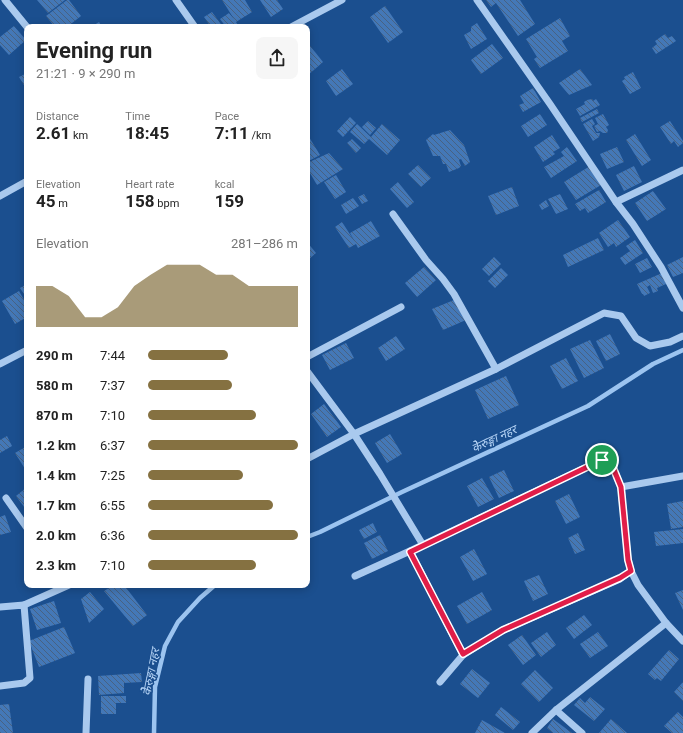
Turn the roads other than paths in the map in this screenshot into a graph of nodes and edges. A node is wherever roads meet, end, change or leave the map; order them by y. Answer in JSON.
{"nodes":[{"id":1,"x":5,"y":0,"type":"edge"},
{"id":2,"x":176,"y":0,"type":"edge"},
{"id":3,"x":342,"y":0,"type":"edge"},
{"id":4,"x":477,"y":0,"type":"edge"},
{"id":5,"x":25,"y":24,"type":"edge"},
{"id":6,"x":193,"y":24,"type":"edge"},
{"id":7,"x":297,"y":24,"type":"edge"},
{"id":8,"x":683,"y":170,"type":"edge"},
{"id":9,"x":24,"y":183,"type":"edge"},
{"id":10,"x":0,"y":196,"type":"edge"},
{"id":11,"x":616,"y":202,"type":"junction"},
{"id":12,"x":393,"y":214,"type":"dead end"},
{"id":13,"x":401,"y":307,"type":"dead end"},
{"id":14,"x":683,"y":308,"type":"edge"},
{"id":15,"x":683,"y":336,"type":"edge"},
{"id":16,"x":24,"y":352,"type":"edge"},
{"id":17,"x":310,"y":354,"type":"edge"},
{"id":18,"x":0,"y":364,"type":"edge"},
{"id":19,"x":496,"y":369,"type":"junction"},
{"id":20,"x":310,"y":375,"type":"edge"},
{"id":21,"x":354,"y":434,"type":"junction"},
{"id":22,"x":310,"y":456,"type":"edge"},
{"id":23,"x":683,"y":476,"type":"edge"},
{"id":24,"x":621,"y":487,"type":"junction"},
{"id":25,"x":6,"y":498,"type":"dead end"},
{"id":26,"x":24,"y":524,"type":"edge"},
{"id":27,"x":423,"y":545,"type":"junction"},
{"id":28,"x":410,"y":552,"type":"junction"},
{"id":29,"x":631,"y":571,"type":"junction"},
{"id":30,"x":355,"y":576,"type":"dead end"},
{"id":31,"x":61,"y":588,"type":"edge"},
{"id":32,"x":24,"y":605,"type":"junction"},
{"id":33,"x":0,"y":607,"type":"edge"},
{"id":34,"x":666,"y":623,"type":"junction"},
{"id":35,"x":683,"y":641,"type":"edge"},
{"id":36,"x":463,"y":654,"type":"junction"},
{"id":37,"x":88,"y":679,"type":"dead end"},
{"id":38,"x":440,"y":682,"type":"dead end"},
{"id":39,"x":0,"y":686,"type":"edge"},
{"id":40,"x":556,"y":710,"type":"junction"},
{"id":41,"x":86,"y":733,"type":"edge"},
{"id":42,"x":532,"y":733,"type":"edge"},
{"id":43,"x":582,"y":733,"type":"edge"}],
"edges":[{"from":1,"to":5,"type":"street"},
{"from":2,"to":6,"type":"street"},
{"from":3,"to":7,"type":"street"},
{"from":4,"to":11,"type":"street"},
{"from":8,"to":11,"type":"street"},
{"from":9,"to":10,"type":"street"},
{"from":11,"to":14,"type":"street"},
{"from":12,"to":19,"type":"street"},
{"from":13,"to":17,"type":"street"},
{"from":15,"to":19,"type":"street"},
{"from":16,"to":18,"type":"street"},
{"from":19,"to":21,"type":"street"},
{"from":20,"to":21,"type":"street"},
{"from":21,"to":22,"type":"street"},
{"from":21,"to":27,"type":"street"},
{"from":23,"to":24,"type":"street"},
{"from":24,"to":27,"type":"street"},
{"from":24,"to":29,"type":"street"},
{"from":25,"to":26,"type":"street"},
{"from":27,"to":28,"type":"street"},
{"from":28,"to":30,"type":"street"},
{"from":28,"to":36,"type":"street"},
{"from":29,"to":34,"type":"street"},
{"from":29,"to":36,"type":"street"},
{"from":31,"to":32,"type":"street"},
{"from":32,"to":33,"type":"street"},
{"from":32,"to":39,"type":"street"},
{"from":34,"to":35,"type":"street"},
{"from":34,"to":40,"type":"street"},
{"from":36,"to":38,"type":"street"},
{"from":37,"to":41,"type":"street"},
{"from":40,"to":42,"type":"street"},
{"from":40,"to":43,"type":"street"}]}
